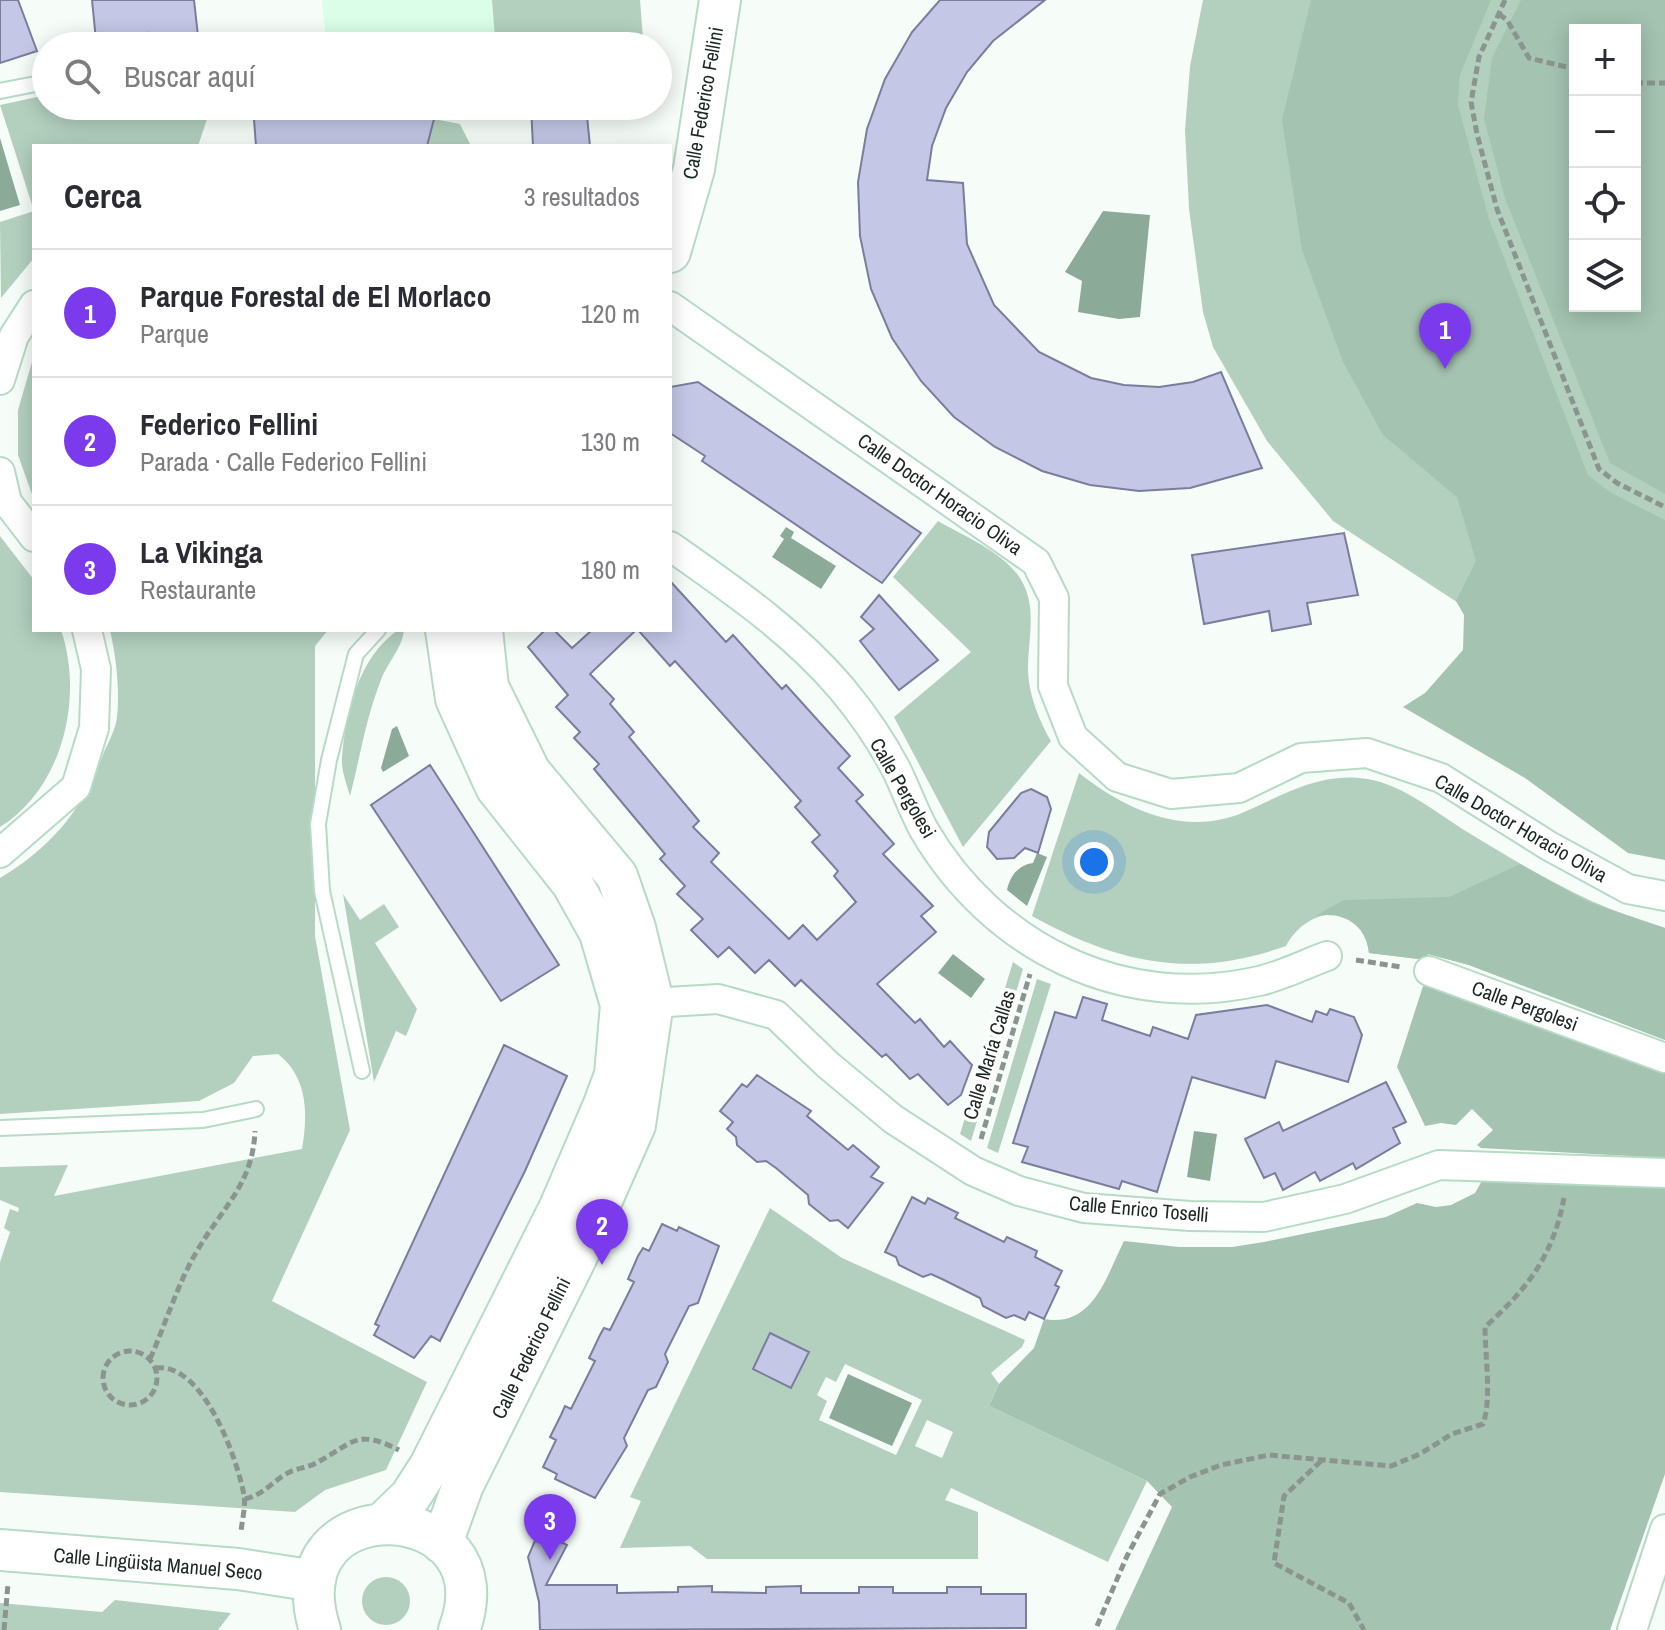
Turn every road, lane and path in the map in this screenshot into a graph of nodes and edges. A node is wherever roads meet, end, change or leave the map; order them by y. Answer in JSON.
{"nodes":[{"id":1,"x":720,"y":0,"type":"edge"},
{"id":2,"x":1505,"y":0,"type":"edge"},
{"id":3,"x":1499,"y":14,"type":"junction"},
{"id":4,"x":1569,"y":68,"type":"edge"},
{"id":5,"x":1641,"y":83,"type":"edge"},
{"id":6,"x":1665,"y":83,"type":"edge"},
{"id":7,"x":32,"y":85,"type":"edge"},
{"id":8,"x":0,"y":91,"type":"edge"},
{"id":9,"x":677,"y":208,"type":"edge"},
{"id":10,"x":672,"y":239,"type":"edge"},
{"id":11,"x":672,"y":307,"type":"edge"},
{"id":12,"x":32,"y":308,"type":"edge"},
{"id":13,"x":0,"y":377,"type":"edge"},
{"id":14,"x":0,"y":472,"type":"edge"},
{"id":15,"x":1665,"y":507,"type":"edge"},
{"id":16,"x":32,"y":534,"type":"edge"},
{"id":17,"x":672,"y":547,"type":"edge"},
{"id":18,"x":87,"y":632,"type":"edge"},
{"id":19,"x":376,"y":632,"type":"edge"},
{"id":20,"x":446,"y":632,"type":"edge"},
{"id":21,"x":482,"y":632,"type":"edge"},
{"id":22,"x":0,"y":853,"type":"edge"},
{"id":23,"x":1665,"y":896,"type":"edge"},
{"id":24,"x":1327,"y":956,"type":"joint"},
{"id":25,"x":1429,"y":971,"type":"joint"},
{"id":26,"x":1030,"y":974,"type":"dead end"},
{"id":27,"x":637,"y":1004,"type":"junction"},
{"id":28,"x":1665,"y":1058,"type":"edge"},
{"id":29,"x":362,"y":1071,"type":"dead end"},
{"id":30,"x":256,"y":1109,"type":"joint"},
{"id":31,"x":0,"y":1128,"type":"edge"},
{"id":32,"x":979,"y":1144,"type":"dead end"},
{"id":33,"x":1567,"y":1169,"type":"junction"},
{"id":34,"x":1665,"y":1173,"type":"edge"},
{"id":35,"x":150,"y":1359,"type":"junction"},
{"id":36,"x":156,"y":1368,"type":"junction"},
{"id":37,"x":1321,"y":1460,"type":"junction"},
{"id":38,"x":430,"y":1466,"type":"junction"},
{"id":39,"x":245,"y":1499,"type":"junction"},
{"id":40,"x":384,"y":1522,"type":"junction"},
{"id":41,"x":1665,"y":1529,"type":"edge"},
{"id":42,"x":442,"y":1543,"type":"junction"},
{"id":43,"x":0,"y":1550,"type":"edge"},
{"id":44,"x":238,"y":1569,"type":"junction"},
{"id":45,"x":315,"y":1581,"type":"junction"},
{"id":46,"x":464,"y":1625,"type":"edge"},
{"id":47,"x":1097,"y":1626,"type":"dead end"},
{"id":48,"x":320,"y":1630,"type":"edge"},
{"id":49,"x":1364,"y":1630,"type":"edge"},
{"id":50,"x":1632,"y":1630,"type":"edge"}],
"edges":[{"from":1,"to":9,"type":"street","name":"Calle Federico Fellini"},
{"from":2,"to":3,"type":"path"},
{"from":3,"to":4,"type":"path"},
{"from":3,"to":15,"type":"path"},
{"from":5,"to":6,"type":"path"},
{"from":7,"to":8,"type":"lane"},
{"from":9,"to":10,"type":"street","name":"Calle Federico Fellini"},
{"from":11,"to":23,"type":"street","name":"Calle Doctor Horacio Oliva"},
{"from":12,"to":13,"type":"street"},
{"from":14,"to":16,"type":"street"},
{"from":17,"to":24,"type":"street","name":"Calle Pergolesi"},
{"from":18,"to":22,"type":"street"},
{"from":19,"to":29,"type":"lane"},
{"from":20,"to":27,"type":"street","name":"Calle Federico Fellini"},
{"from":21,"to":27,"type":"street","name":"Calle Federico Fellini"},
{"from":24,"to":25,"type":"path"},
{"from":25,"to":28,"type":"street","name":"Calle Pergolesi"},
{"from":26,"to":32,"type":"path","name":"Calle María Callas"},
{"from":27,"to":33,"type":"street","name":"Calle Enrico Toselli"},
{"from":27,"to":38,"type":"street","name":"Calle Federico Fellini"},
{"from":27,"to":42,"type":"street","name":"Calle Federico Fellini"},
{"from":30,"to":31,"type":"lane"},
{"from":30,"to":35,"type":"path"},
{"from":33,"to":34,"type":"street","name":"Calle Enrico Toselli"},
{"from":33,"to":37,"type":"path"},
{"from":35,"to":36,"type":"path"},
{"from":35,"to":36,"type":"path"},
{"from":36,"to":39,"type":"path"},
{"from":37,"to":47,"type":"path"},
{"from":37,"to":49,"type":"path"},
{"from":38,"to":39,"type":"path"},
{"from":38,"to":40,"type":"street","name":"Calle Federico Fellini"},
{"from":39,"to":44,"type":"path"},
{"from":40,"to":42,"type":"street"},
{"from":40,"to":45,"type":"street"},
{"from":41,"to":50,"type":"street"},
{"from":42,"to":46,"type":"street"},
{"from":43,"to":44,"type":"street","name":"Calle Lingüista Manuel Seco"},
{"from":44,"to":45,"type":"street","name":"Calle Lingüista Manuel Seco"},
{"from":45,"to":48,"type":"street"}]}
